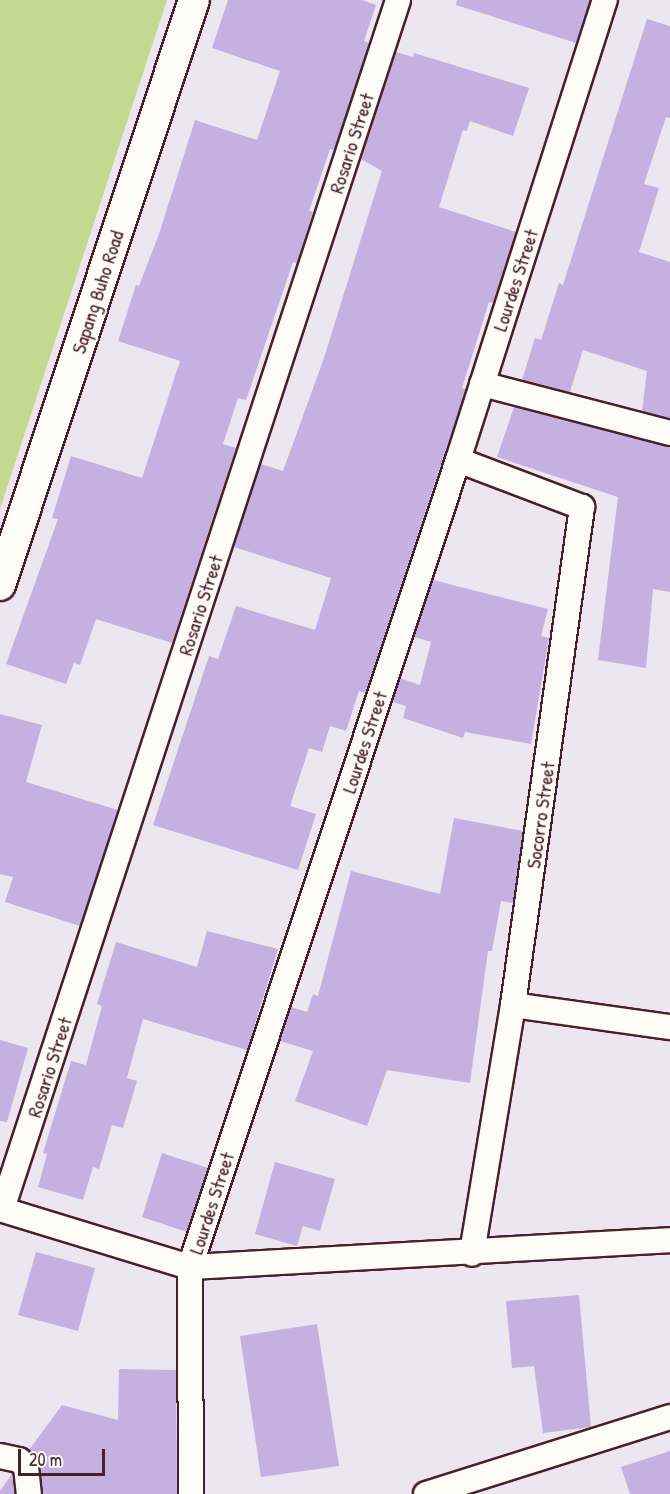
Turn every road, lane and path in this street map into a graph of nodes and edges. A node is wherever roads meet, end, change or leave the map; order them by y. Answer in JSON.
{"nodes":[{"id":1,"x":194,"y":0,"type":"edge"},
{"id":2,"x":398,"y":0,"type":"edge"},
{"id":3,"x":604,"y":0,"type":"edge"},
{"id":4,"x":482,"y":384,"type":"junction"},
{"id":5,"x":670,"y":433,"type":"edge"},
{"id":6,"x":458,"y":460,"type":"junction"},
{"id":7,"x":0,"y":585,"type":"edge"},
{"id":8,"x":513,"y":1005,"type":"junction"},
{"id":9,"x":670,"y":1027,"type":"edge"},
{"id":10,"x":1,"y":1209,"type":"edge"},
{"id":11,"x":670,"y":1240,"type":"edge"},
{"id":12,"x":472,"y":1254,"type":"junction"},
{"id":13,"x":190,"y":1267,"type":"junction"},
{"id":14,"x":670,"y":1417,"type":"edge"},
{"id":15,"x":0,"y":1456,"type":"edge"},
{"id":16,"x":29,"y":1494,"type":"edge"},
{"id":17,"x":191,"y":1494,"type":"edge"},
{"id":18,"x":426,"y":1494,"type":"edge"}],
"edges":[{"from":1,"to":7,"type":"street","name":"Sapang Buho Road"},
{"from":2,"to":10,"type":"street","name":"Rosario Street"},
{"from":3,"to":4,"type":"street","name":"Lourdes Street"},
{"from":4,"to":5,"type":"street"},
{"from":4,"to":6,"type":"street","name":"Lourdes Street"},
{"from":6,"to":8,"type":"street","name":"Socorro Street"},
{"from":6,"to":13,"type":"street","name":"Lourdes Street"},
{"from":8,"to":9,"type":"street"},
{"from":8,"to":12,"type":"street","name":"Socorro Street"},
{"from":10,"to":13,"type":"street"},
{"from":11,"to":12,"type":"street"},
{"from":12,"to":13,"type":"street"},
{"from":13,"to":17,"type":"street","name":"Lourdes Street"},
{"from":14,"to":18,"type":"street"},
{"from":15,"to":16,"type":"street"}]}
